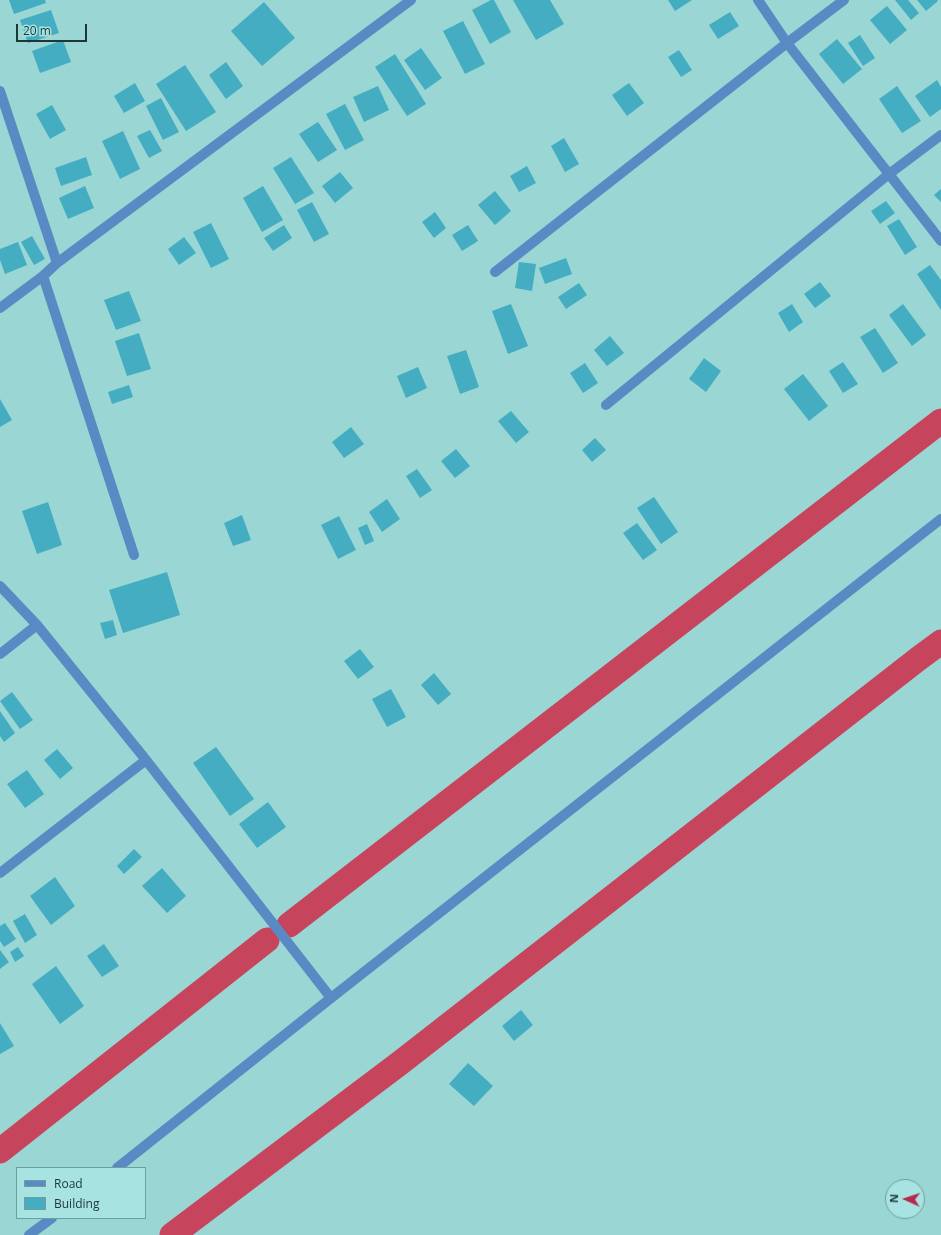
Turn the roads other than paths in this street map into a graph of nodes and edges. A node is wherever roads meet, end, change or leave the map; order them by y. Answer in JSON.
{"nodes":[{"id":1,"x":411,"y":0,"type":"edge"},
{"id":2,"x":758,"y":0,"type":"edge"},
{"id":3,"x":844,"y":0,"type":"edge"},
{"id":4,"x":787,"y":43,"type":"junction"},
{"id":5,"x":0,"y":92,"type":"edge"},
{"id":6,"x":941,"y":135,"type":"edge"},
{"id":7,"x":889,"y":174,"type":"junction"},
{"id":8,"x":941,"y":241,"type":"edge"},
{"id":9,"x":57,"y":263,"type":"junction"},
{"id":10,"x":495,"y":272,"type":"dead end"},
{"id":11,"x":43,"y":276,"type":"junction"},
{"id":12,"x":0,"y":308,"type":"edge"},
{"id":13,"x":606,"y":405,"type":"dead end"},
{"id":14,"x":941,"y":519,"type":"edge"},
{"id":15,"x":134,"y":555,"type":"dead end"},
{"id":16,"x":0,"y":586,"type":"edge"},
{"id":17,"x":37,"y":625,"type":"junction"},
{"id":18,"x":0,"y":654,"type":"edge"},
{"id":19,"x":146,"y":760,"type":"junction"},
{"id":20,"x":0,"y":873,"type":"edge"},
{"id":21,"x":330,"y":998,"type":"junction"},
{"id":22,"x":118,"y":1167,"type":"edge"},
{"id":23,"x":51,"y":1219,"type":"edge"},
{"id":24,"x":29,"y":1235,"type":"edge"}],
"edges":[{"from":1,"to":9,"type":"street"},
{"from":2,"to":4,"type":"street"},
{"from":3,"to":4,"type":"street"},
{"from":4,"to":7,"type":"street"},
{"from":4,"to":10,"type":"street"},
{"from":5,"to":9,"type":"street"},
{"from":6,"to":7,"type":"street"},
{"from":7,"to":8,"type":"street"},
{"from":7,"to":13,"type":"street"},
{"from":9,"to":11,"type":"street"},
{"from":11,"to":12,"type":"street"},
{"from":11,"to":15,"type":"street"},
{"from":14,"to":21,"type":"street"},
{"from":16,"to":17,"type":"street"},
{"from":17,"to":18,"type":"street"},
{"from":17,"to":19,"type":"street"},
{"from":19,"to":20,"type":"street"},
{"from":19,"to":21,"type":"street"},
{"from":21,"to":22,"type":"street"},
{"from":23,"to":24,"type":"street"}]}
